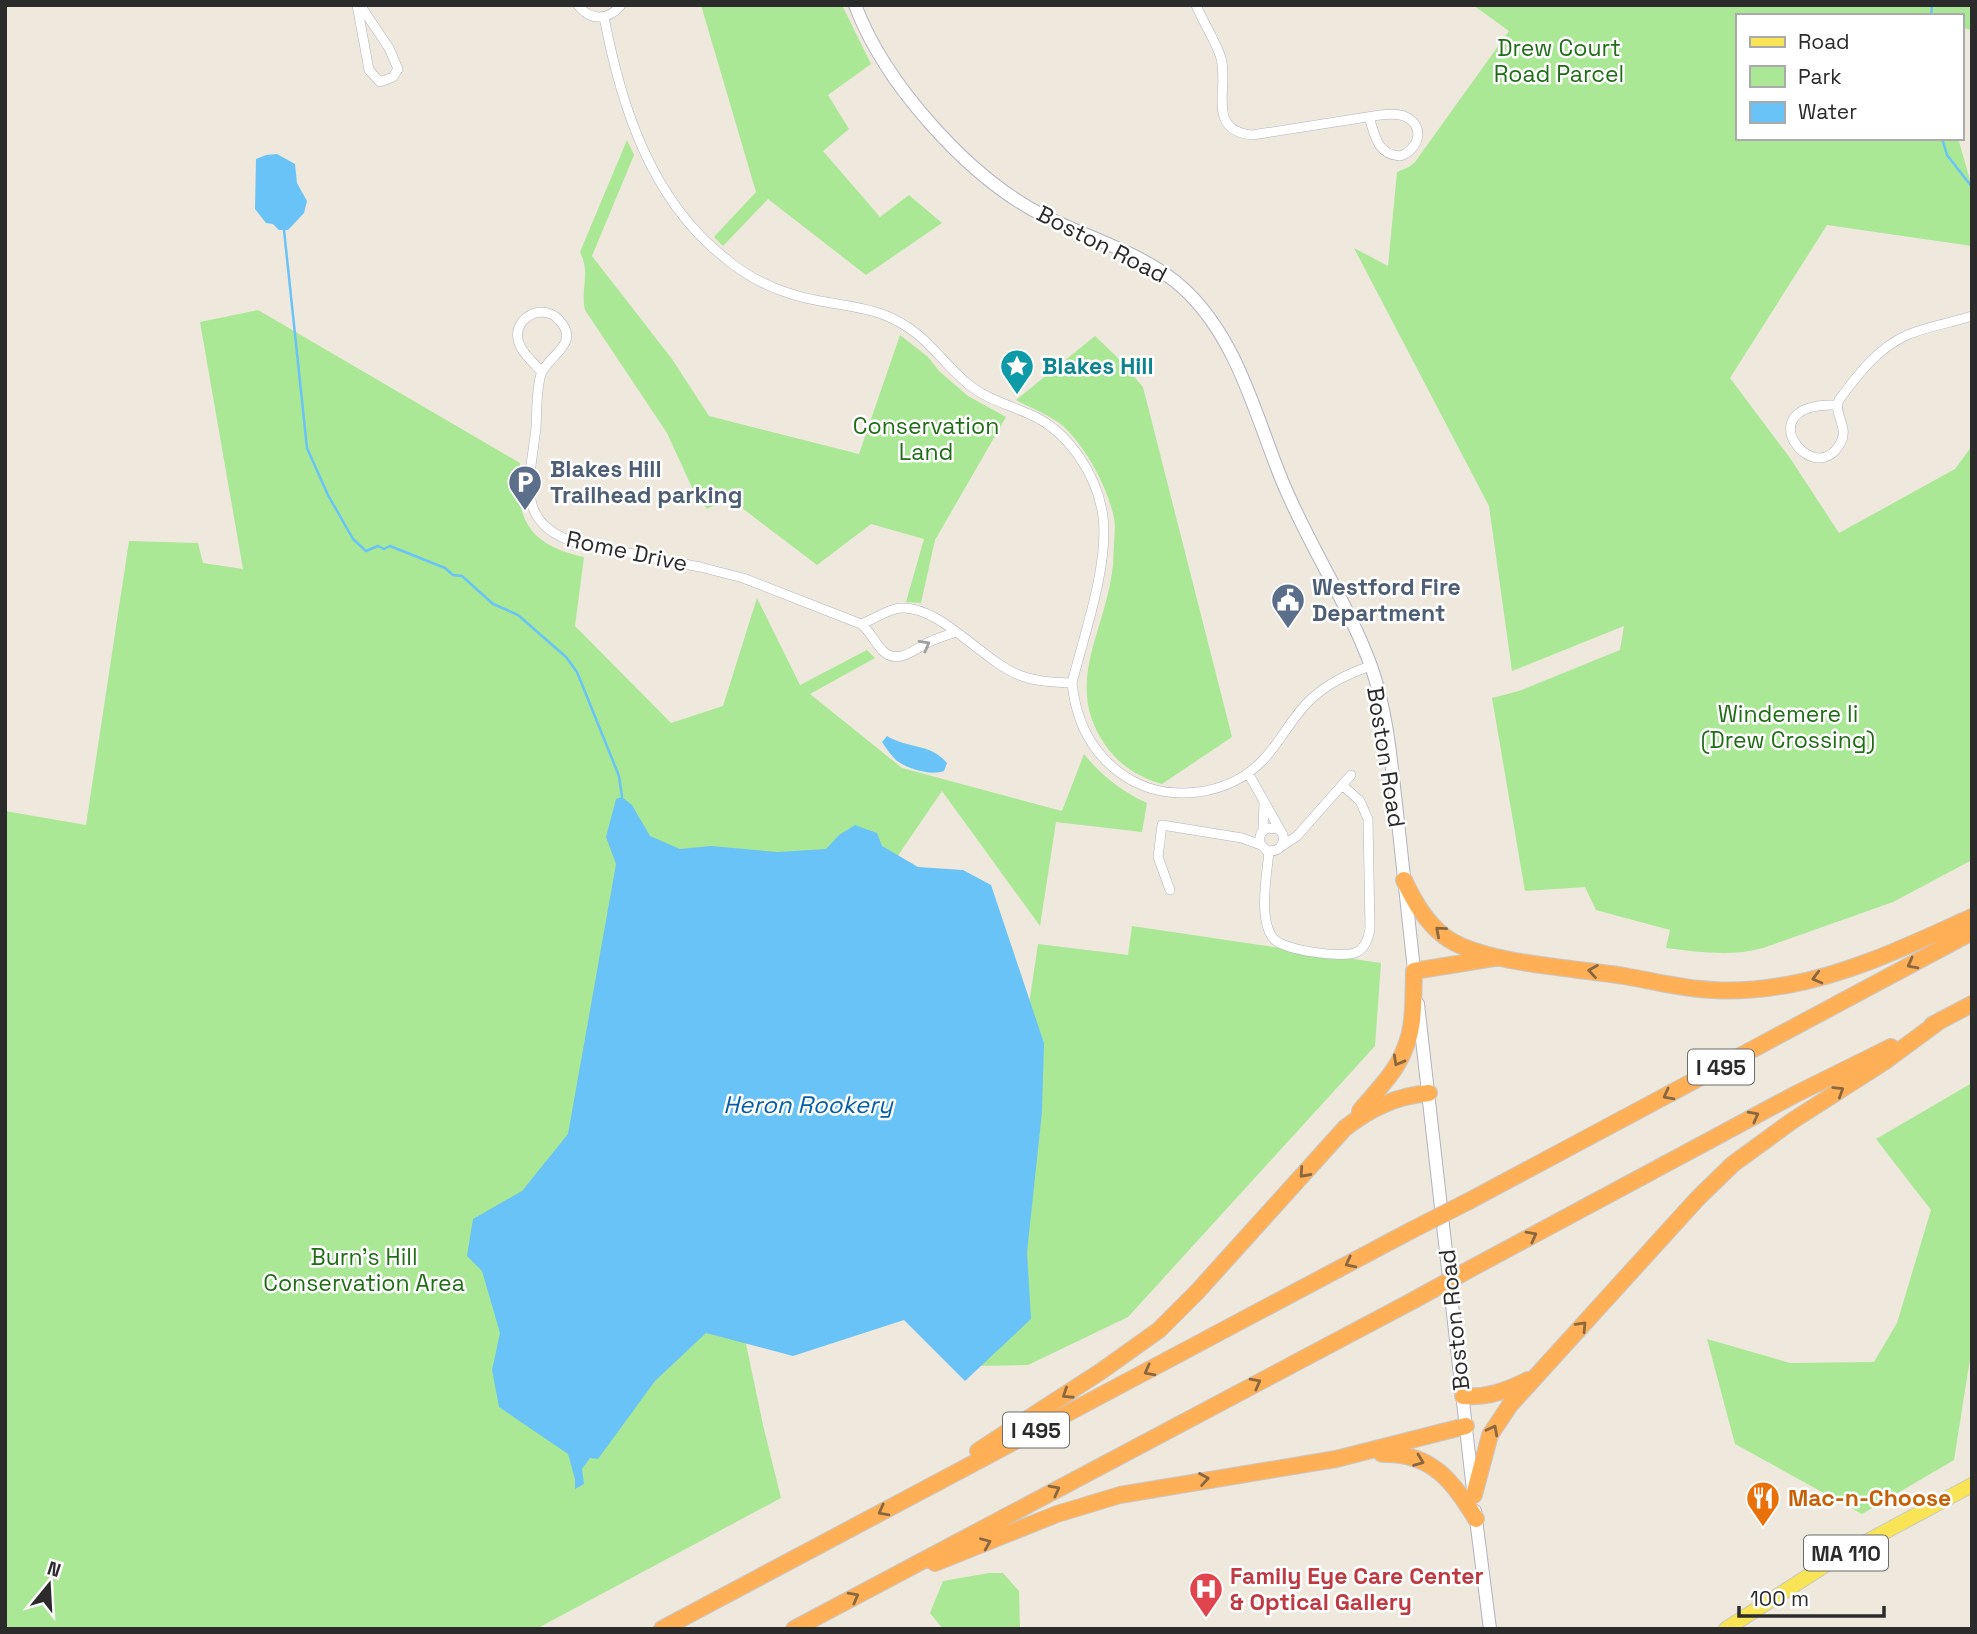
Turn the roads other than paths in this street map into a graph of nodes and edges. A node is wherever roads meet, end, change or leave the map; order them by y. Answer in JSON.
{"nodes":[{"id":1,"x":359,"y":5,"type":"edge"},
{"id":2,"x":578,"y":5,"type":"edge"},
{"id":3,"x":621,"y":5,"type":"edge"},
{"id":4,"x":855,"y":5,"type":"edge"},
{"id":5,"x":1196,"y":5,"type":"edge"},
{"id":6,"x":604,"y":17,"type":"junction"},
{"id":7,"x":1369,"y":117,"type":"junction"},
{"id":8,"x":1972,"y":316,"type":"edge"},
{"id":9,"x":542,"y":372,"type":"junction"},
{"id":10,"x":1837,"y":405,"type":"junction"},
{"id":11,"x":861,"y":624,"type":"junction"},
{"id":12,"x":956,"y":632,"type":"junction"},
{"id":13,"x":1370,"y":666,"type":"junction"},
{"id":14,"x":1072,"y":683,"type":"junction"},
{"id":15,"x":1248,"y":773,"type":"junction"},
{"id":16,"x":1351,"y":775,"type":"dead end"},
{"id":17,"x":1342,"y":785,"type":"junction"},
{"id":18,"x":1264,"y":801,"type":"junction"},
{"id":19,"x":1306,"y":823,"type":"junction"},
{"id":20,"x":1280,"y":830,"type":"junction"},
{"id":21,"x":1262,"y":832,"type":"junction"},
{"id":22,"x":1242,"y":838,"type":"junction"},
{"id":23,"x":1282,"y":846,"type":"junction"},
{"id":24,"x":1265,"y":848,"type":"junction"},
{"id":25,"x":1404,"y":880,"type":"junction"},
{"id":26,"x":1170,"y":890,"type":"dead end"},
{"id":27,"x":1972,"y":917,"type":"edge"},
{"id":28,"x":1972,"y":932,"type":"edge"},
{"id":29,"x":1496,"y":957,"type":"junction"},
{"id":30,"x":1414,"y":971,"type":"junction"},
{"id":31,"x":1972,"y":1004,"type":"edge"},
{"id":32,"x":1941,"y":1020,"type":"junction"},
{"id":33,"x":1429,"y":1093,"type":"junction"},
{"id":34,"x":1350,"y":1124,"type":"junction"},
{"id":35,"x":1536,"y":1376,"type":"junction"},
{"id":36,"x":1463,"y":1396,"type":"junction"},
{"id":37,"x":1466,"y":1426,"type":"junction"},
{"id":38,"x":1352,"y":1455,"type":"junction"},
{"id":39,"x":1972,"y":1485,"type":"edge"},
{"id":40,"x":913,"y":1495,"type":"junction"},
{"id":41,"x":1474,"y":1495,"type":"junction"},
{"id":42,"x":1476,"y":1520,"type":"junction"},
{"id":43,"x":877,"y":1585,"type":"junction"},
{"id":44,"x":662,"y":1629,"type":"edge"},
{"id":45,"x":793,"y":1629,"type":"edge"},
{"id":46,"x":1490,"y":1629,"type":"edge"},
{"id":47,"x":1726,"y":1629,"type":"edge"}],
"edges":[{"from":1,"to":1,"type":"street"},
{"from":2,"to":6,"type":"street"},
{"from":3,"to":6,"type":"street"},
{"from":4,"to":13,"type":"main road","name":"Boston Road"},
{"from":5,"to":7,"type":"street"},
{"from":6,"to":14,"type":"street"},
{"from":7,"to":7,"type":"street"},
{"from":8,"to":10,"type":"street"},
{"from":9,"to":9,"type":"street"},
{"from":9,"to":11,"type":"street","name":"Rome Drive"},
{"from":10,"to":10,"type":"street"},
{"from":11,"to":12,"type":"street"},
{"from":11,"to":12,"type":"street","name":"Rome Drive","one_way":true},
{"from":12,"to":14,"type":"street"},
{"from":13,"to":15,"type":"street"},
{"from":13,"to":25,"type":"main road","name":"Boston Road"},
{"from":14,"to":15,"type":"street"},
{"from":15,"to":18,"type":"street"},
{"from":16,"to":17,"type":"street"},
{"from":17,"to":19,"type":"street"},
{"from":17,"to":24,"type":"street"},
{"from":18,"to":20,"type":"street"},
{"from":18,"to":21,"type":"street"},
{"from":19,"to":20,"type":"street"},
{"from":19,"to":23,"type":"street"},
{"from":20,"to":21,"type":"street"},
{"from":20,"to":23,"type":"street"},
{"from":21,"to":22,"type":"street"},
{"from":21,"to":24,"type":"street"},
{"from":22,"to":24,"type":"street"},
{"from":22,"to":26,"type":"street"},
{"from":23,"to":24,"type":"street"},
{"from":29,"to":25,"type":"highway","one_way":true},
{"from":25,"to":30,"type":"main road","name":"Boston Road"},
{"from":27,"to":29,"type":"highway","one_way":true},
{"from":28,"to":40,"type":"highway","number":"I 495","one_way":true,"bridge":true},
{"from":29,"to":30,"type":"highway"},
{"from":30,"to":33,"type":"main road","name":"Boston Road"},
{"from":30,"to":34,"type":"highway","one_way":true},
{"from":31,"to":32,"type":"highway","number":"I 495"},
{"from":35,"to":32,"type":"highway","one_way":true},
{"from":43,"to":32,"type":"highway","number":"I 495","one_way":true,"bridge":true},
{"from":33,"to":34,"type":"highway"},
{"from":33,"to":36,"type":"main road","name":"Boston Road"},
{"from":34,"to":40,"type":"highway","one_way":true},
{"from":35,"to":36,"type":"highway"},
{"from":41,"to":35,"type":"highway","one_way":true},
{"from":36,"to":37,"type":"main road","name":"Boston Road"},
{"from":37,"to":38,"type":"highway"},
{"from":37,"to":41,"type":"main road","name":"Boston Road"},
{"from":38,"to":42,"type":"highway","one_way":true},
{"from":43,"to":38,"type":"highway","one_way":true},
{"from":39,"to":47,"type":"main road","number":"MA 110"},
{"from":40,"to":44,"type":"highway","number":"I 495","one_way":true},
{"from":41,"to":42,"type":"main road","name":"Boston Road"},
{"from":42,"to":46,"type":"main road","name":"Boston Road"},
{"from":45,"to":43,"type":"highway","number":"I 495","one_way":true}]}
